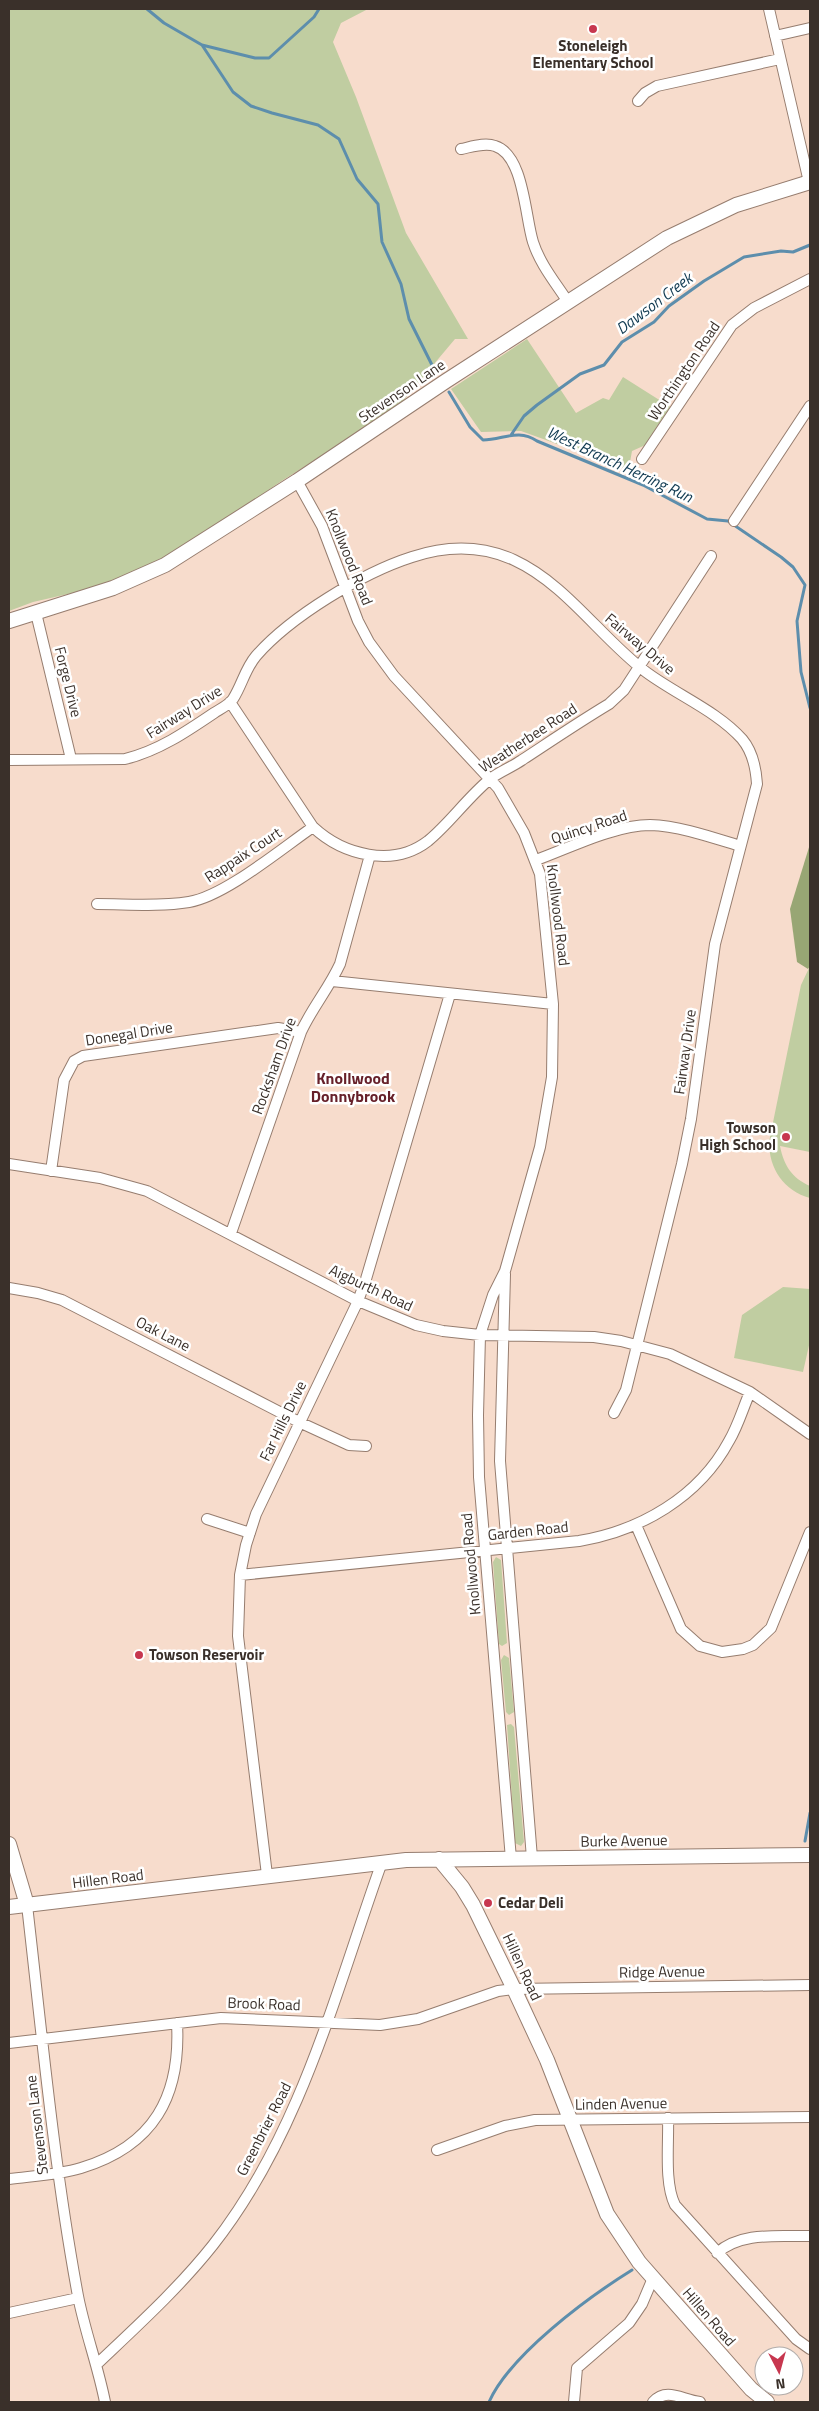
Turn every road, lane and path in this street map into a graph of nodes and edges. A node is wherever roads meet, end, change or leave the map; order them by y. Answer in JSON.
{"nodes":[{"id":1,"x":769,"y":9,"type":"edge"},
{"id":2,"x":810,"y":28,"type":"edge"},
{"id":3,"x":776,"y":36,"type":"junction"},
{"id":4,"x":780,"y":59,"type":"junction"},
{"id":5,"x":638,"y":101,"type":"dead end"},
{"id":6,"x":461,"y":149,"type":"dead end"},
{"id":7,"x":809,"y":182,"type":"edge"},
{"id":8,"x":810,"y":279,"type":"edge"},
{"id":9,"x":568,"y":302,"type":"junction"},
{"id":10,"x":810,"y":406,"type":"edge"},
{"id":11,"x":642,"y":459,"type":"dead end"},
{"id":12,"x":297,"y":481,"type":"junction"},
{"id":13,"x":734,"y":521,"type":"dead end"},
{"id":14,"x":711,"y":556,"type":"dead end"},
{"id":15,"x":346,"y":588,"type":"junction"},
{"id":16,"x":36,"y":613,"type":"junction"},
{"id":17,"x":9,"y":621,"type":"edge"},
{"id":18,"x":639,"y":666,"type":"junction"},
{"id":19,"x":230,"y":702,"type":"junction"},
{"id":20,"x":71,"y":759,"type":"junction"},
{"id":21,"x":9,"y":760,"type":"edge"},
{"id":22,"x":491,"y":779,"type":"junction"},
{"id":23,"x":313,"y":827,"type":"junction"},
{"id":24,"x":740,"y":846,"type":"junction"},
{"id":25,"x":370,"y":855,"type":"junction"},
{"id":26,"x":536,"y":860,"type":"junction"},
{"id":27,"x":97,"y":904,"type":"dead end"},
{"id":28,"x":332,"y":981,"type":"junction"},
{"id":29,"x":450,"y":994,"type":"junction"},
{"id":30,"x":553,"y":1004,"type":"junction"},
{"id":31,"x":301,"y":1032,"type":"junction"},
{"id":32,"x":9,"y":1164,"type":"edge"},
{"id":33,"x":50,"y":1170,"type":"junction"},
{"id":34,"x":231,"y":1234,"type":"junction"},
{"id":35,"x":505,"y":1270,"type":"junction"},
{"id":36,"x":9,"y":1288,"type":"edge"},
{"id":37,"x":358,"y":1301,"type":"junction"},
{"id":38,"x":480,"y":1335,"type":"junction"},
{"id":39,"x":502,"y":1335,"type":"junction"},
{"id":40,"x":638,"y":1344,"type":"junction"},
{"id":41,"x":750,"y":1392,"type":"junction"},
{"id":42,"x":614,"y":1413,"type":"dead end"},
{"id":43,"x":299,"y":1422,"type":"junction"},
{"id":44,"x":810,"y":1434,"type":"edge"},
{"id":45,"x":366,"y":1446,"type":"dead end"},
{"id":46,"x":207,"y":1519,"type":"dead end"},
{"id":47,"x":636,"y":1525,"type":"junction"},
{"id":48,"x":810,"y":1532,"type":"edge"},
{"id":49,"x":250,"y":1533,"type":"junction"},
{"id":50,"x":506,"y":1548,"type":"junction"},
{"id":51,"x":484,"y":1550,"type":"junction"},
{"id":52,"x":240,"y":1575,"type":"junction"},
{"id":53,"x":9,"y":1844,"type":"edge"},
{"id":54,"x":810,"y":1855,"type":"edge"},
{"id":55,"x":511,"y":1858,"type":"junction"},
{"id":56,"x":532,"y":1858,"type":"junction"},
{"id":57,"x":439,"y":1859,"type":"junction"},
{"id":58,"x":382,"y":1862,"type":"junction"},
{"id":59,"x":267,"y":1875,"type":"junction"},
{"id":60,"x":27,"y":1905,"type":"junction"},
{"id":61,"x":9,"y":1907,"type":"edge"},
{"id":62,"x":810,"y":1985,"type":"edge"},
{"id":63,"x":514,"y":1989,"type":"junction"},
{"id":64,"x":177,"y":2022,"type":"junction"},
{"id":65,"x":328,"y":2022,"type":"junction"},
{"id":66,"x":43,"y":2039,"type":"junction"},
{"id":67,"x":9,"y":2043,"type":"edge"},
{"id":68,"x":810,"y":2117,"type":"edge"},
{"id":69,"x":668,"y":2118,"type":"junction"},
{"id":70,"x":571,"y":2119,"type":"junction"},
{"id":71,"x":437,"y":2150,"type":"dead end"},
{"id":72,"x":58,"y":2172,"type":"junction"},
{"id":73,"x":9,"y":2179,"type":"edge"},
{"id":74,"x":810,"y":2236,"type":"edge"},
{"id":75,"x":717,"y":2253,"type":"junction"},
{"id":76,"x":653,"y":2278,"type":"junction"},
{"id":77,"x":78,"y":2298,"type":"junction"},
{"id":78,"x":9,"y":2313,"type":"edge"},
{"id":79,"x":810,"y":2349,"type":"edge"},
{"id":80,"x":97,"y":2364,"type":"junction"},
{"id":81,"x":105,"y":2402,"type":"edge"},
{"id":82,"x":574,"y":2402,"type":"edge"},
{"id":83,"x":653,"y":2402,"type":"edge"},
{"id":84,"x":700,"y":2402,"type":"edge"},
{"id":85,"x":766,"y":2402,"type":"edge"}],
"edges":[{"from":1,"to":3,"type":"street"},
{"from":2,"to":3,"type":"street"},
{"from":3,"to":4,"type":"street"},
{"from":4,"to":5,"type":"street"},
{"from":4,"to":7,"type":"street"},
{"from":6,"to":9,"type":"street"},
{"from":7,"to":9,"type":"street","name":"Stevenson Lane"},
{"from":8,"to":11,"type":"street","name":"Worthington Road"},
{"from":9,"to":12,"type":"street","name":"Stevenson Lane"},
{"from":10,"to":13,"type":"street"},
{"from":12,"to":15,"type":"street","name":"Knollwood Road"},
{"from":12,"to":16,"type":"street","name":"Stevenson Lane"},
{"from":14,"to":18,"type":"street","name":"Weatherbee Road"},
{"from":15,"to":18,"type":"street","name":"Fairway Drive"},
{"from":15,"to":19,"type":"street","name":"Fairway Drive"},
{"from":15,"to":22,"type":"street","name":"Knollwood Road"},
{"from":16,"to":17,"type":"street","name":"Stevenson Lane"},
{"from":16,"to":20,"type":"street","name":"Forge Drive"},
{"from":18,"to":22,"type":"street","name":"Weatherbee Road"},
{"from":18,"to":24,"type":"street","name":"Fairway Drive"},
{"from":19,"to":20,"type":"street","name":"Fairway Drive"},
{"from":19,"to":23,"type":"street","name":"Weatherbee Road"},
{"from":20,"to":21,"type":"street","name":"Fairway Drive"},
{"from":22,"to":25,"type":"street","name":"Weatherbee Road"},
{"from":22,"to":26,"type":"street","name":"Knollwood Road"},
{"from":23,"to":25,"type":"street","name":"Weatherbee Road"},
{"from":23,"to":27,"type":"street","name":"Rappaix Court"},
{"from":24,"to":26,"type":"street","name":"Quincy Road"},
{"from":24,"to":40,"type":"street","name":"Fairway Drive"},
{"from":25,"to":28,"type":"street","name":"Rocksham Drive"},
{"from":26,"to":30,"type":"street","name":"Knollwood Road"},
{"from":28,"to":29,"type":"street"},
{"from":28,"to":31,"type":"street","name":"Rocksham Drive"},
{"from":29,"to":30,"type":"street"},
{"from":29,"to":37,"type":"street","name":"Far Hills Drive"},
{"from":30,"to":35,"type":"street","name":"Knollwood Road"},
{"from":31,"to":33,"type":"street","name":"Donegal Drive"},
{"from":31,"to":34,"type":"street","name":"Rocksham Drive"},
{"from":32,"to":33,"type":"street","name":"Aigburth Road"},
{"from":33,"to":34,"type":"street","name":"Aigburth Road"},
{"from":34,"to":37,"type":"street","name":"Aigburth Road"},
{"from":35,"to":38,"type":"street","name":"Knollwood Road"},
{"from":35,"to":39,"type":"street","name":"Knollwood Road"},
{"from":36,"to":43,"type":"street","name":"Oak Lane"},
{"from":37,"to":38,"type":"street","name":"Aigburth Road"},
{"from":37,"to":43,"type":"street","name":"Far Hills Drive"},
{"from":38,"to":39,"type":"street","name":"Aigburth Road"},
{"from":38,"to":51,"type":"street","name":"Knollwood Road"},
{"from":39,"to":40,"type":"street","name":"Aigburth Road"},
{"from":39,"to":50,"type":"street","name":"Knollwood Road"},
{"from":40,"to":41,"type":"street","name":"Aigburth Road"},
{"from":40,"to":42,"type":"street","name":"Fairway Drive"},
{"from":41,"to":44,"type":"street","name":"Aigburth Road"},
{"from":41,"to":47,"type":"street","name":"Garden Road"},
{"from":43,"to":45,"type":"street","name":"Oak Lane"},
{"from":43,"to":49,"type":"street","name":"Far Hills Drive"},
{"from":46,"to":49,"type":"street"},
{"from":47,"to":48,"type":"street"},
{"from":47,"to":50,"type":"street","name":"Garden Road"},
{"from":49,"to":52,"type":"street","name":"Far Hills Drive"},
{"from":50,"to":51,"type":"street","name":"Garden Road"},
{"from":50,"to":56,"type":"street","name":"Knollwood Road"},
{"from":51,"to":52,"type":"street","name":"Garden Road"},
{"from":51,"to":55,"type":"street","name":"Knollwood Road"},
{"from":52,"to":59,"type":"street","name":"Far Hills Drive"},
{"from":53,"to":60,"type":"street","name":"Stevenson Lane"},
{"from":54,"to":56,"type":"street","name":"Burke Avenue"},
{"from":55,"to":56,"type":"street","name":"Burke Avenue"},
{"from":55,"to":57,"type":"street","name":"Burke Avenue"},
{"from":57,"to":58,"type":"street","name":"Hillen Road"},
{"from":57,"to":63,"type":"street","name":"Hillen Road"},
{"from":58,"to":59,"type":"street","name":"Hillen Road"},
{"from":58,"to":65,"type":"street","name":"Greenbrier Road"},
{"from":59,"to":60,"type":"street","name":"Hillen Road"},
{"from":60,"to":61,"type":"street","name":"Hillen Road"},
{"from":60,"to":66,"type":"street","name":"Stevenson Lane"},
{"from":62,"to":63,"type":"street","name":"Ridge Avenue"},
{"from":63,"to":65,"type":"street","name":"Brook Road"},
{"from":63,"to":70,"type":"street","name":"Hillen Road"},
{"from":64,"to":65,"type":"street","name":"Brook Road"},
{"from":64,"to":66,"type":"street","name":"Brook Road"},
{"from":64,"to":72,"type":"street"},
{"from":65,"to":80,"type":"street","name":"Greenbrier Road"},
{"from":66,"to":67,"type":"street","name":"Brook Road"},
{"from":66,"to":72,"type":"street","name":"Stevenson Lane"},
{"from":68,"to":69,"type":"street","name":"Linden Avenue"},
{"from":69,"to":70,"type":"street","name":"Linden Avenue"},
{"from":69,"to":75,"type":"street"},
{"from":70,"to":71,"type":"street","name":"Linden Avenue"},
{"from":70,"to":76,"type":"street","name":"Hillen Road"},
{"from":72,"to":73,"type":"street"},
{"from":72,"to":77,"type":"street","name":"Stevenson Lane"},
{"from":74,"to":75,"type":"street"},
{"from":75,"to":79,"type":"street"},
{"from":76,"to":82,"type":"street"},
{"from":76,"to":85,"type":"street","name":"Hillen Road"},
{"from":77,"to":78,"type":"street"},
{"from":77,"to":80,"type":"street","name":"Stevenson Lane"},
{"from":80,"to":81,"type":"street","name":"Stevenson Lane"},
{"from":83,"to":84,"type":"street"}]}
